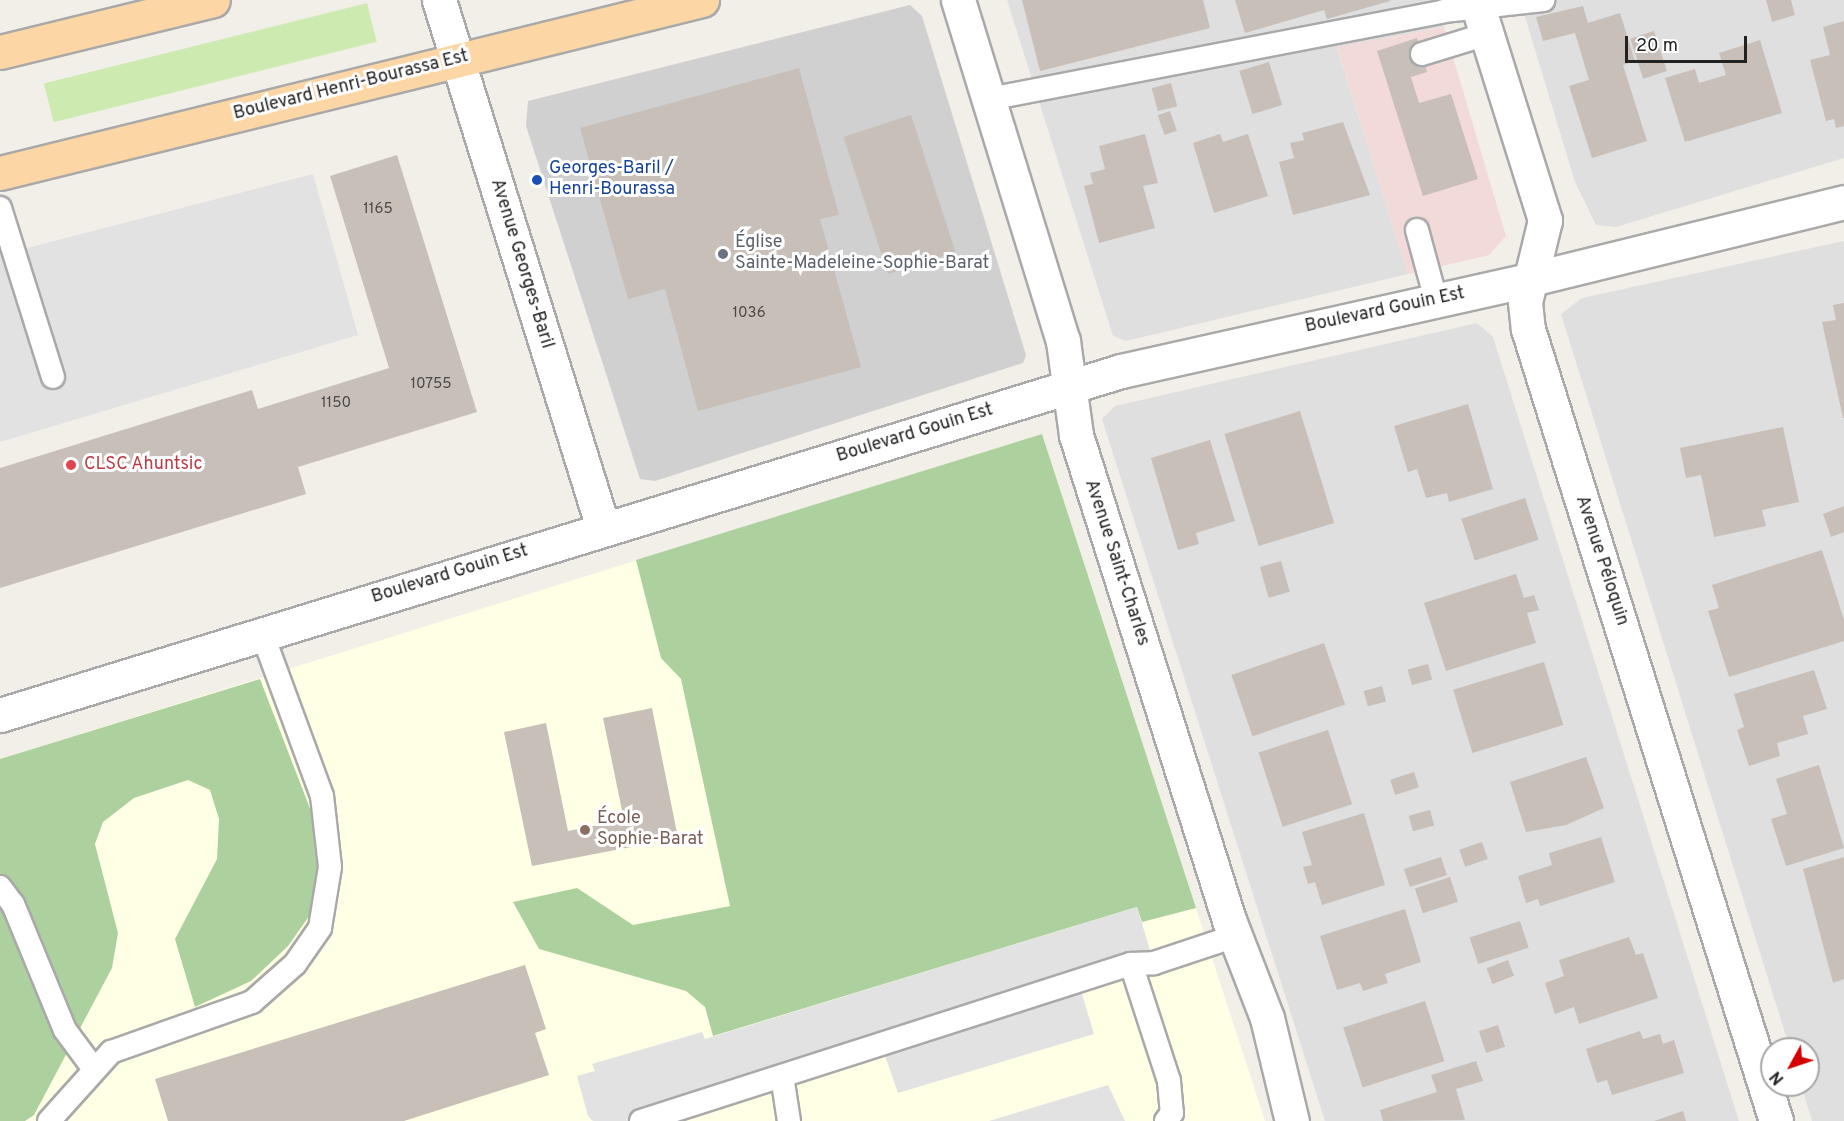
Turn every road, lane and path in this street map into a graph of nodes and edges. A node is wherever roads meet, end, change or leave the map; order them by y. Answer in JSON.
{"nodes":[{"id":1,"x":213,"y":0,"type":"edge"},
{"id":2,"x":439,"y":0,"type":"edge"},
{"id":3,"x":702,"y":0,"type":"edge"},
{"id":4,"x":958,"y":0,"type":"edge"},
{"id":5,"x":1543,"y":0,"type":"edge"},
{"id":6,"x":1481,"y":14,"type":"edge"},
{"id":7,"x":0,"y":52,"type":"edge"},
{"id":8,"x":1422,"y":54,"type":"dead end"},
{"id":9,"x":459,"y":59,"type":"junction"},
{"id":10,"x":989,"y":99,"type":"junction"},
{"id":11,"x":0,"y":173,"type":"edge"},
{"id":12,"x":1844,"y":202,"type":"edge"},
{"id":13,"x":0,"y":208,"type":"edge"},
{"id":14,"x":1417,"y":230,"type":"dead end"},
{"id":15,"x":1532,"y":279,"type":"junction"},
{"id":16,"x":1436,"y":300,"type":"junction"},
{"id":17,"x":53,"y":377,"type":"dead end"},
{"id":18,"x":1070,"y":387,"type":"junction"},
{"id":19,"x":603,"y":528,"type":"junction"},
{"id":20,"x":262,"y":633,"type":"junction"},
{"id":21,"x":0,"y":715,"type":"edge"},
{"id":22,"x":0,"y":887,"type":"edge"},
{"id":23,"x":1235,"y":936,"type":"junction"},
{"id":24,"x":1131,"y":964,"type":"junction"},
{"id":25,"x":94,"y":1070,"type":"junction"},
{"id":26,"x":782,"y":1076,"type":"junction"},
{"id":27,"x":49,"y":1121,"type":"edge"},
{"id":28,"x":641,"y":1121,"type":"edge"},
{"id":29,"x":789,"y":1121,"type":"edge"},
{"id":30,"x":1166,"y":1121,"type":"edge"},
{"id":31,"x":1292,"y":1121,"type":"edge"},
{"id":32,"x":1776,"y":1121,"type":"edge"}],
"edges":[{"from":1,"to":7,"type":"main road"},
{"from":2,"to":9,"type":"street","name":"Avenue Georges-Baril"},
{"from":3,"to":9,"type":"main road","name":"Boulevard Henri-Bourassa Est"},
{"from":4,"to":10,"type":"street","name":"Avenue Saint-Charles"},
{"from":5,"to":6,"type":"lane"},
{"from":6,"to":8,"type":"lane"},
{"from":6,"to":10,"type":"lane"},
{"from":6,"to":15,"type":"street","name":"Avenue Péloquin"},
{"from":9,"to":11,"type":"main road","name":"Boulevard Henri-Bourassa Est"},
{"from":9,"to":19,"type":"street","name":"Avenue Georges-Baril"},
{"from":10,"to":18,"type":"street","name":"Avenue Saint-Charles"},
{"from":12,"to":15,"type":"street","name":"Boulevard Gouin Est"},
{"from":13,"to":17,"type":"lane"},
{"from":14,"to":16,"type":"lane"},
{"from":15,"to":16,"type":"street","name":"Boulevard Gouin Est"},
{"from":15,"to":32,"type":"street","name":"Avenue Péloquin"},
{"from":16,"to":18,"type":"street","name":"Boulevard Gouin Est"},
{"from":18,"to":19,"type":"street","name":"Boulevard Gouin Est"},
{"from":18,"to":23,"type":"street","name":"Avenue Saint-Charles"},
{"from":19,"to":20,"type":"street","name":"Boulevard Gouin Est"},
{"from":20,"to":21,"type":"street","name":"Boulevard Gouin Est"},
{"from":20,"to":25,"type":"lane"},
{"from":22,"to":25,"type":"lane"},
{"from":23,"to":24,"type":"lane"},
{"from":23,"to":31,"type":"street","name":"Avenue Saint-Charles"},
{"from":24,"to":26,"type":"lane"},
{"from":24,"to":30,"type":"lane"},
{"from":25,"to":27,"type":"lane"},
{"from":26,"to":28,"type":"lane"},
{"from":26,"to":29,"type":"lane"}]}
